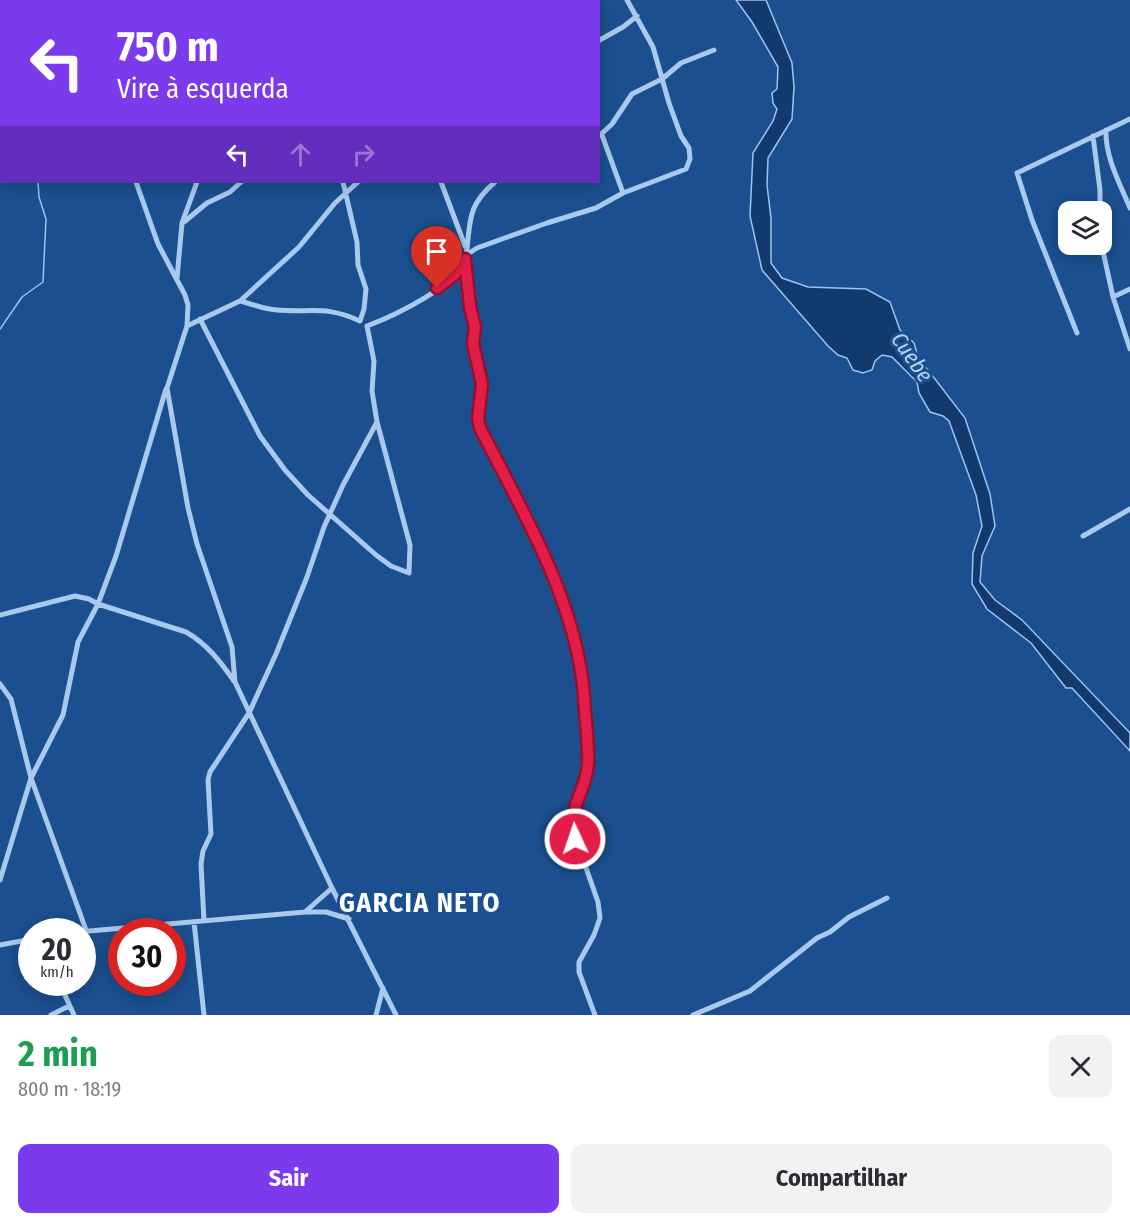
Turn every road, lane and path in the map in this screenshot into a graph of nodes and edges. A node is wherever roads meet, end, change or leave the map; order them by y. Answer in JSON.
{"nodes":[{"id":1,"x":627,"y":0,"type":"edge"},
{"id":2,"x":637,"y":16,"type":"junction"},
{"id":3,"x":600,"y":40,"type":"edge"},
{"id":4,"x":714,"y":50,"type":"dead end"},
{"id":5,"x":662,"y":79,"type":"junction"},
{"id":6,"x":1128,"y":122,"type":"edge"},
{"id":7,"x":1106,"y":130,"type":"junction"},
{"id":8,"x":600,"y":136,"type":"edge"},
{"id":9,"x":1093,"y":136,"type":"junction"},
{"id":10,"x":136,"y":183,"type":"edge"},
{"id":11,"x":197,"y":183,"type":"edge"},
{"id":12,"x":240,"y":183,"type":"edge"},
{"id":13,"x":343,"y":183,"type":"edge"},
{"id":14,"x":357,"y":183,"type":"edge"},
{"id":15,"x":441,"y":183,"type":"edge"},
{"id":16,"x":494,"y":183,"type":"edge"},
{"id":17,"x":346,"y":193,"type":"junction"},
{"id":18,"x":623,"y":193,"type":"junction"},
{"id":19,"x":1100,"y":201,"type":"edge"},
{"id":20,"x":1130,"y":208,"type":"edge"},
{"id":21,"x":182,"y":223,"type":"junction"},
{"id":22,"x":465,"y":248,"type":"junction"},
{"id":23,"x":1104,"y":255,"type":"edge"},
{"id":24,"x":466,"y":257,"type":"junction"},
{"id":25,"x":177,"y":280,"type":"junction"},
{"id":26,"x":1130,"y":289,"type":"edge"},
{"id":27,"x":1113,"y":297,"type":"junction"},
{"id":28,"x":240,"y":301,"type":"junction"},
{"id":29,"x":200,"y":319,"type":"junction"},
{"id":30,"x":360,"y":321,"type":"junction"},
{"id":31,"x":187,"y":326,"type":"junction"},
{"id":32,"x":367,"y":326,"type":"junction"},
{"id":33,"x":1077,"y":333,"type":"dead end"},
{"id":34,"x":1130,"y":349,"type":"edge"},
{"id":35,"x":166,"y":388,"type":"junction"},
{"id":36,"x":377,"y":422,"type":"junction"},
{"id":37,"x":1130,"y":509,"type":"edge"},
{"id":38,"x":330,"y":513,"type":"junction"},
{"id":39,"x":1083,"y":536,"type":"dead end"},
{"id":40,"x":98,"y":604,"type":"junction"},
{"id":41,"x":0,"y":615,"type":"edge"},
{"id":42,"x":235,"y":682,"type":"junction"},
{"id":43,"x":0,"y":684,"type":"edge"},
{"id":44,"x":249,"y":713,"type":"junction"},
{"id":45,"x":31,"y":778,"type":"junction"},
{"id":46,"x":0,"y":880,"type":"edge"},
{"id":47,"x":332,"y":888,"type":"junction"},
{"id":48,"x":886,"y":898,"type":"dead end"},
{"id":49,"x":304,"y":912,"type":"junction"},
{"id":50,"x":82,"y":918,"type":"edge"},
{"id":51,"x":349,"y":919,"type":"junction"},
{"id":52,"x":204,"y":921,"type":"junction"},
{"id":53,"x":194,"y":922,"type":"junction"},
{"id":54,"x":96,"y":929,"type":"edge"},
{"id":55,"x":18,"y":942,"type":"edge"},
{"id":56,"x":0,"y":945,"type":"edge"},
{"id":57,"x":382,"y":988,"type":"junction"},
{"id":58,"x":65,"y":996,"type":"edge"},
{"id":59,"x":69,"y":1006,"type":"junction"},
{"id":60,"x":51,"y":1015,"type":"edge"},
{"id":61,"x":74,"y":1015,"type":"edge"},
{"id":62,"x":204,"y":1015,"type":"edge"},
{"id":63,"x":376,"y":1015,"type":"edge"},
{"id":64,"x":396,"y":1015,"type":"edge"},
{"id":65,"x":595,"y":1015,"type":"edge"},
{"id":66,"x":693,"y":1015,"type":"edge"}],
"edges":[{"from":1,"to":2,"type":"street"},
{"from":2,"to":3,"type":"street"},
{"from":2,"to":5,"type":"street"},
{"from":4,"to":5,"type":"street"},
{"from":5,"to":8,"type":"street"},
{"from":5,"to":18,"type":"street"},
{"from":6,"to":7,"type":"street"},
{"from":7,"to":9,"type":"street"},
{"from":7,"to":20,"type":"street"},
{"from":8,"to":18,"type":"street"},
{"from":9,"to":19,"type":"street"},
{"from":9,"to":33,"type":"street"},
{"from":10,"to":25,"type":"street"},
{"from":11,"to":21,"type":"street"},
{"from":12,"to":21,"type":"street"},
{"from":13,"to":17,"type":"street"},
{"from":14,"to":17,"type":"street"},
{"from":15,"to":22,"type":"street"},
{"from":16,"to":22,"type":"street"},
{"from":17,"to":28,"type":"street"},
{"from":17,"to":30,"type":"street"},
{"from":18,"to":24,"type":"street"},
{"from":21,"to":25,"type":"street"},
{"from":22,"to":24,"type":"street"},
{"from":23,"to":27,"type":"street"},
{"from":24,"to":32,"type":"street"},
{"from":24,"to":65,"type":"street"},
{"from":25,"to":31,"type":"street"},
{"from":26,"to":27,"type":"street"},
{"from":27,"to":34,"type":"street"},
{"from":28,"to":29,"type":"street"},
{"from":28,"to":30,"type":"street"},
{"from":29,"to":31,"type":"street"},
{"from":29,"to":38,"type":"street"},
{"from":30,"to":32,"type":"street"},
{"from":31,"to":35,"type":"street"},
{"from":32,"to":36,"type":"street"},
{"from":35,"to":40,"type":"street"},
{"from":35,"to":42,"type":"street"},
{"from":36,"to":38,"type":"street"},
{"from":36,"to":38,"type":"street"},
{"from":37,"to":39,"type":"street"},
{"from":38,"to":44,"type":"street"},
{"from":40,"to":41,"type":"street"},
{"from":40,"to":42,"type":"street"},
{"from":40,"to":45,"type":"street"},
{"from":42,"to":44,"type":"street"},
{"from":43,"to":45,"type":"street"},
{"from":44,"to":47,"type":"street"},
{"from":44,"to":52,"type":"street"},
{"from":45,"to":46,"type":"street"},
{"from":45,"to":50,"type":"street"},
{"from":47,"to":49,"type":"street"},
{"from":47,"to":51,"type":"street"},
{"from":48,"to":66,"type":"street"},
{"from":49,"to":51,"type":"street"},
{"from":49,"to":52,"type":"street"},
{"from":51,"to":57,"type":"street"},
{"from":52,"to":53,"type":"street"},
{"from":53,"to":54,"type":"street"},
{"from":53,"to":62,"type":"street"},
{"from":55,"to":56,"type":"street"},
{"from":57,"to":63,"type":"street"},
{"from":57,"to":64,"type":"street"},
{"from":58,"to":59,"type":"street"},
{"from":59,"to":60,"type":"street"},
{"from":59,"to":61,"type":"street"}]}
